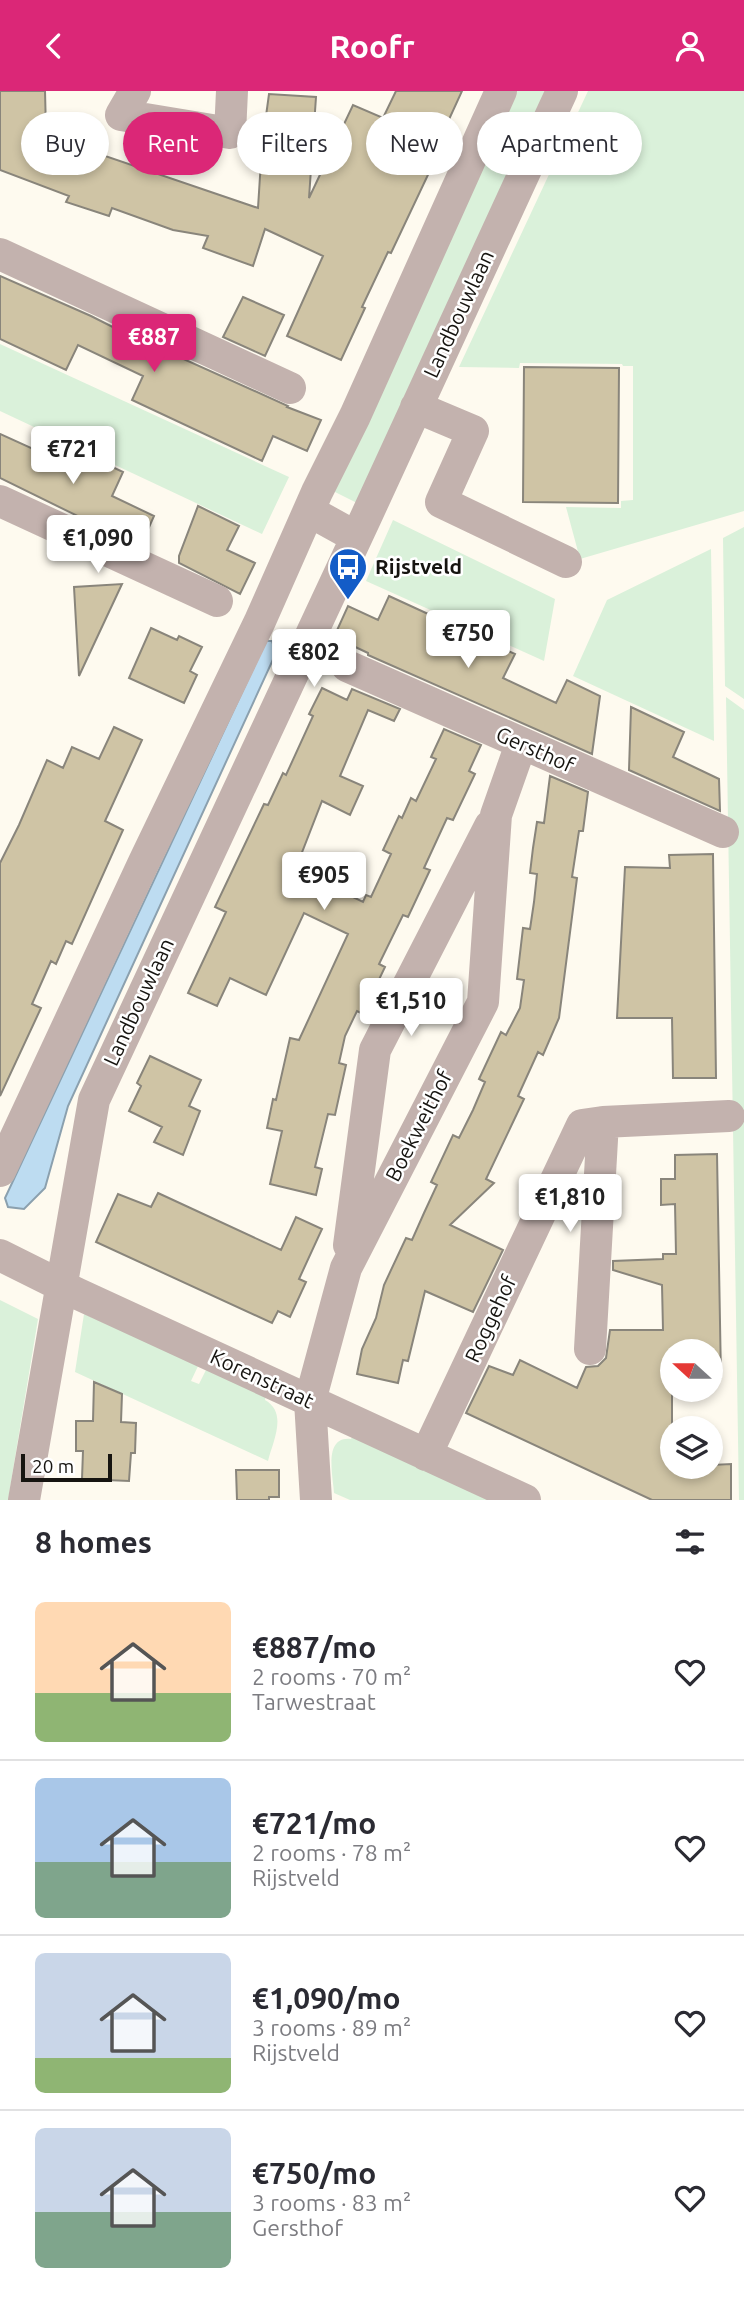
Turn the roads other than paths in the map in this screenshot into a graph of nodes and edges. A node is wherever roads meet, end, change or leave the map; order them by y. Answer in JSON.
{"nodes":[{"id":1,"x":135,"y":91,"type":"edge"},
{"id":2,"x":232,"y":91,"type":"edge"},
{"id":3,"x":501,"y":91,"type":"edge"},
{"id":4,"x":562,"y":91,"type":"edge"},
{"id":5,"x":0,"y":254,"type":"edge"},
{"id":6,"x":290,"y":388,"type":"dead end"},
{"id":7,"x":416,"y":407,"type":"junction"},
{"id":8,"x":0,"y":501,"type":"edge"},
{"id":9,"x":309,"y":511,"type":"junction"},
{"id":10,"x":356,"y":537,"type":"junction"},
{"id":11,"x":566,"y":562,"type":"dead end"},
{"id":12,"x":217,"y":601,"type":"dead end"},
{"id":13,"x":347,"y":667,"type":"dead end"},
{"id":14,"x":521,"y":744,"type":"junction"},
{"id":15,"x":496,"y":815,"type":"junction"},
{"id":16,"x":723,"y":832,"type":"dead end"},
{"id":17,"x":729,"y":1116,"type":"dead end"},
{"id":18,"x":603,"y":1122,"type":"junction"},
{"id":19,"x":0,"y":1171,"type":"edge"},
{"id":20,"x":0,"y":1255,"type":"edge"},
{"id":21,"x":346,"y":1268,"type":"junction"},
{"id":22,"x":61,"y":1285,"type":"junction"},
{"id":23,"x":590,"y":1349,"type":"dead end"},
{"id":24,"x":310,"y":1401,"type":"junction"},
{"id":25,"x":426,"y":1455,"type":"junction"},
{"id":26,"x":24,"y":1500,"type":"edge"},
{"id":27,"x":316,"y":1500,"type":"edge"},
{"id":28,"x":524,"y":1500,"type":"edge"}],
"edges":[{"from":1,"to":2,"type":"street"},
{"from":3,"to":9,"type":"street"},
{"from":4,"to":7,"type":"street","name":"Landbouwlaan"},
{"from":5,"to":6,"type":"street"},
{"from":7,"to":10,"type":"street","name":"Landbouwlaan"},
{"from":7,"to":11,"type":"street"},
{"from":8,"to":12,"type":"street"},
{"from":9,"to":10,"type":"street"},
{"from":9,"to":19,"type":"street"},
{"from":10,"to":22,"type":"street","name":"Landbouwlaan"},
{"from":13,"to":14,"type":"street","name":"Gersthof"},
{"from":14,"to":15,"type":"street","name":"Boekweithof"},
{"from":14,"to":16,"type":"street","name":"Gersthof"},
{"from":15,"to":21,"type":"street","name":"Boekweithof"},
{"from":15,"to":21,"type":"street","name":"Boekweithof"},
{"from":17,"to":18,"type":"street","name":"Roggehof"},
{"from":18,"to":23,"type":"street"},
{"from":18,"to":25,"type":"street","name":"Roggehof"},
{"from":20,"to":22,"type":"street","name":"Korenstraat"},
{"from":21,"to":24,"type":"street","name":"Boekweithof"},
{"from":22,"to":24,"type":"street","name":"Korenstraat"},
{"from":22,"to":26,"type":"street","name":"Landbouwlaan"},
{"from":24,"to":25,"type":"street","name":"Korenstraat"},
{"from":24,"to":27,"type":"street","name":"Boekweithof"},
{"from":25,"to":28,"type":"street","name":"Korenstraat"}]}
